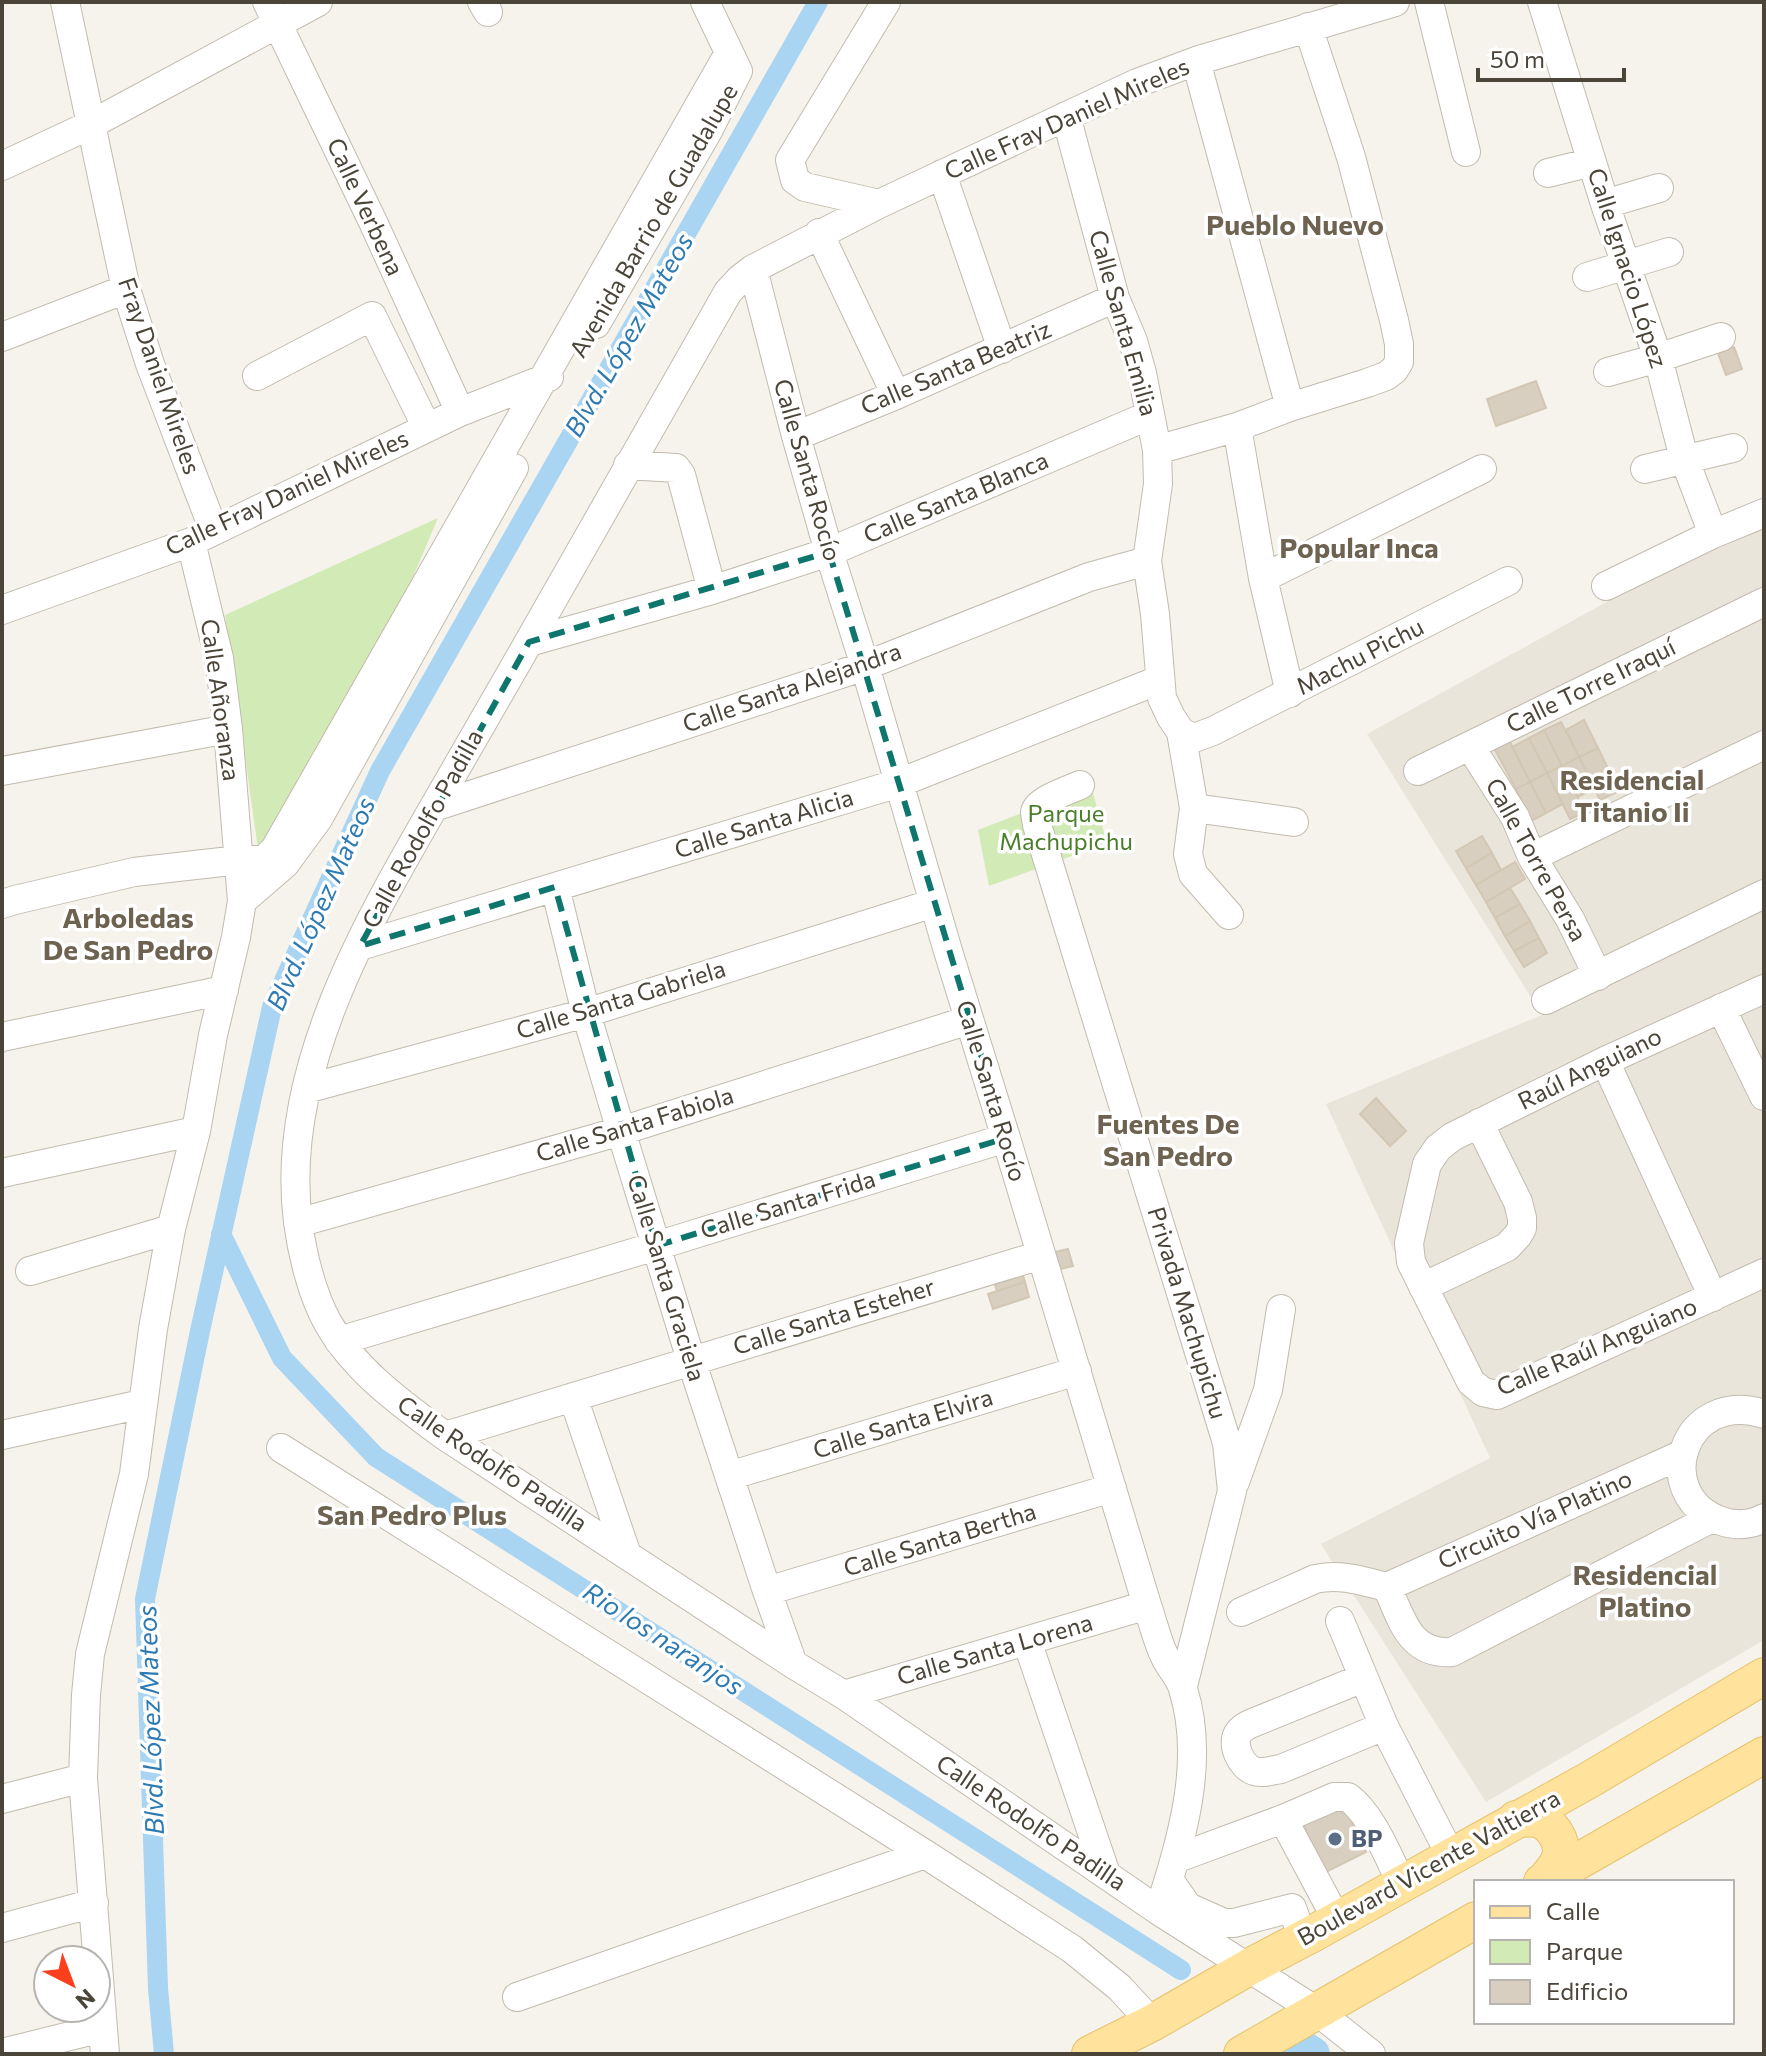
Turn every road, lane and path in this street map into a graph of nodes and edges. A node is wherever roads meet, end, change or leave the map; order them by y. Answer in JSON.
{"nodes":[{"id":1,"x":65,"y":2,"type":"edge"},
{"id":2,"x":318,"y":2,"type":"edge"},
{"id":3,"x":705,"y":2,"type":"edge"},
{"id":4,"x":886,"y":2,"type":"edge"},
{"id":5,"x":1395,"y":2,"type":"edge"},
{"id":6,"x":1429,"y":2,"type":"edge"},
{"id":7,"x":1542,"y":2,"type":"edge"},
{"id":8,"x":272,"y":13,"type":"edge"},
{"id":9,"x":1308,"y":27,"type":"junction"},
{"id":10,"x":1196,"y":61,"type":"junction"},
{"id":11,"x":734,"y":62,"type":"junction"},
{"id":12,"x":1066,"y":116,"type":"junction"},
{"id":13,"x":90,"y":125,"type":"junction"},
{"id":14,"x":1466,"y":152,"type":"dead end"},
{"id":15,"x":1592,"y":162,"type":"junction"},
{"id":16,"x":2,"y":166,"type":"edge"},
{"id":17,"x":1548,"y":173,"type":"dead end"},
{"id":18,"x":942,"y":174,"type":"junction"},
{"id":19,"x":1659,"y":188,"type":"dead end"},
{"id":20,"x":879,"y":204,"type":"junction"},
{"id":21,"x":1605,"y":204,"type":"junction"},
{"id":22,"x":819,"y":233,"type":"junction"},
{"id":23,"x":1669,"y":252,"type":"dead end"},
{"id":24,"x":1625,"y":265,"type":"junction"},
{"id":25,"x":753,"y":269,"type":"junction"},
{"id":26,"x":1587,"y":277,"type":"dead end"},
{"id":27,"x":126,"y":289,"type":"junction"},
{"id":28,"x":1115,"y":298,"type":"junction"},
{"id":29,"x":2,"y":337,"type":"edge"},
{"id":30,"x":1721,"y":337,"type":"dead end"},
{"id":31,"x":1002,"y":349,"type":"junction"},
{"id":32,"x":1658,"y":358,"type":"junction"},
{"id":33,"x":569,"y":370,"type":"junction"},
{"id":34,"x":1608,"y":372,"type":"dead end"},
{"id":35,"x":257,"y":376,"type":"dead end"},
{"id":36,"x":542,"y":380,"type":"junction"},
{"id":37,"x":896,"y":395,"type":"junction"},
{"id":38,"x":1290,"y":407,"type":"junction"},
{"id":39,"x":460,"y":412,"type":"junction"},
{"id":40,"x":1150,"y":415,"type":"junction"},
{"id":41,"x":1237,"y":427,"type":"junction"},
{"id":42,"x":427,"y":428,"type":"junction"},
{"id":43,"x":796,"y":436,"type":"junction"},
{"id":44,"x":1733,"y":448,"type":"dead end"},
{"id":45,"x":1157,"y":450,"type":"junction"},
{"id":46,"x":1684,"y":458,"type":"junction"},
{"id":47,"x":628,"y":465,"type":"junction"},
{"id":48,"x":1482,"y":469,"type":"dead end"},
{"id":49,"x":1645,"y":469,"type":"dead end"},
{"id":50,"x":1764,"y":513,"type":"edge"},
{"id":51,"x":1713,"y":534,"type":"junction"},
{"id":52,"x":202,"y":536,"type":"junction"},
{"id":53,"x":829,"y":552,"type":"junction"},
{"id":54,"x":1147,"y":561,"type":"junction"},
{"id":55,"x":1263,"y":578,"type":"junction"},
{"id":56,"x":1508,"y":581,"type":"dead end"},
{"id":57,"x":1606,"y":586,"type":"dead end"},
{"id":58,"x":712,"y":590,"type":"junction"},
{"id":59,"x":1764,"y":602,"type":"edge"},
{"id":60,"x":2,"y":610,"type":"edge"},
{"id":61,"x":529,"y":642,"type":"junction"},
{"id":62,"x":865,"y":666,"type":"junction"},
{"id":63,"x":1159,"y":680,"type":"junction"},
{"id":64,"x":1290,"y":693,"type":"junction"},
{"id":65,"x":228,"y":729,"type":"junction"},
{"id":66,"x":1181,"y":732,"type":"junction"},
{"id":67,"x":1764,"y":745,"type":"edge"},
{"id":68,"x":1470,"y":746,"type":"junction"},
{"id":69,"x":2,"y":771,"type":"edge"},
{"id":70,"x":1418,"y":771,"type":"dead end"},
{"id":71,"x":899,"y":783,"type":"junction"},
{"id":72,"x":1080,"y":785,"type":"dead end"},
{"id":73,"x":434,"y":807,"type":"junction"},
{"id":74,"x":1194,"y":808,"type":"junction"},
{"id":75,"x":1294,"y":822,"type":"dead end"},
{"id":76,"x":1532,"y":857,"type":"junction"},
{"id":77,"x":239,"y":860,"type":"junction"},
{"id":78,"x":555,"y":887,"type":"junction"},
{"id":79,"x":1764,"y":894,"type":"edge"},
{"id":80,"x":242,"y":901,"type":"junction"},
{"id":81,"x":934,"y":903,"type":"junction"},
{"id":82,"x":2,"y":904,"type":"edge"},
{"id":83,"x":1229,"y":915,"type":"dead end"},
{"id":84,"x":360,"y":946,"type":"junction"},
{"id":85,"x":1598,"y":976,"type":"junction"},
{"id":86,"x":1764,"y":989,"type":"edge"},
{"id":87,"x":224,"y":990,"type":"junction"},
{"id":88,"x":1546,"y":1000,"type":"dead end"},
{"id":89,"x":1721,"y":1008,"type":"junction"},
{"id":90,"x":586,"y":1013,"type":"junction"},
{"id":91,"x":969,"y":1020,"type":"junction"},
{"id":92,"x":2,"y":1037,"type":"edge"},
{"id":93,"x":1605,"y":1061,"type":"junction"},
{"id":94,"x":306,"y":1089,"type":"junction"},
{"id":95,"x":1764,"y":1096,"type":"edge"},
{"id":96,"x":1479,"y":1123,"type":"junction"},
{"id":97,"x":196,"y":1131,"type":"junction"},
{"id":98,"x":621,"y":1131,"type":"junction"},
{"id":99,"x":1006,"y":1138,"type":"junction"},
{"id":100,"x":1427,"y":1164,"type":"joint"},
{"id":101,"x":2,"y":1173,"type":"edge"},
{"id":102,"x":298,"y":1223,"type":"junction"},
{"id":103,"x":171,"y":1229,"type":"junction"},
{"id":104,"x":656,"y":1246,"type":"junction"},
{"id":105,"x":1041,"y":1255,"type":"junction"},
{"id":106,"x":30,"y":1271,"type":"dead end"},
{"id":107,"x":1764,"y":1273,"type":"edge"},
{"id":108,"x":1423,"y":1287,"type":"junction"},
{"id":109,"x":1713,"y":1297,"type":"junction"},
{"id":110,"x":1281,"y":1309,"type":"dead end"},
{"id":111,"x":339,"y":1341,"type":"junction"},
{"id":112,"x":691,"y":1360,"type":"junction"},
{"id":113,"x":1077,"y":1371,"type":"junction"},
{"id":114,"x":573,"y":1397,"type":"junction"},
{"id":115,"x":142,"y":1404,"type":"junction"},
{"id":116,"x":1764,"y":1414,"type":"edge"},
{"id":117,"x":2,"y":1435,"type":"edge"},
{"id":118,"x":445,"y":1436,"type":"junction"},
{"id":119,"x":281,"y":1448,"type":"dead end"},
{"id":120,"x":1683,"y":1454,"type":"junction"},
{"id":121,"x":729,"y":1476,"type":"junction"},
{"id":122,"x":1112,"y":1488,"type":"junction"},
{"id":123,"x":1232,"y":1491,"type":"junction"},
{"id":124,"x":1712,"y":1518,"type":"junction"},
{"id":125,"x":1764,"y":1518,"type":"edge"},
{"id":126,"x":627,"y":1555,"type":"junction"},
{"id":127,"x":1387,"y":1587,"type":"junction"},
{"id":128,"x":767,"y":1591,"type":"junction"},
{"id":129,"x":1147,"y":1605,"type":"junction"},
{"id":130,"x":1241,"y":1612,"type":"dead end"},
{"id":131,"x":1340,"y":1621,"type":"dead end"},
{"id":132,"x":1027,"y":1641,"type":"junction"},
{"id":133,"x":793,"y":1664,"type":"junction"},
{"id":134,"x":1764,"y":1676,"type":"edge"},
{"id":135,"x":1363,"y":1678,"type":"junction"},
{"id":136,"x":1183,"y":1686,"type":"junction"},
{"id":137,"x":844,"y":1695,"type":"junction"},
{"id":138,"x":1384,"y":1726,"type":"junction"},
{"id":139,"x":1764,"y":1755,"type":"edge"},
{"id":140,"x":83,"y":1778,"type":"junction"},
{"id":141,"x":2,"y":1799,"type":"edge"},
{"id":142,"x":1283,"y":1819,"type":"junction"},
{"id":143,"x":1516,"y":1819,"type":"junction"},
{"id":144,"x":925,"y":1854,"type":"junction"},
{"id":145,"x":1451,"y":1856,"type":"junction"},
{"id":146,"x":1172,"y":1869,"type":"junction"},
{"id":147,"x":1106,"y":1874,"type":"junction"},
{"id":148,"x":1545,"y":1880,"type":"edge"},
{"id":149,"x":1546,"y":1880,"type":"edge"},
{"id":150,"x":1402,"y":1884,"type":"junction"},
{"id":151,"x":94,"y":1903,"type":"junction"},
{"id":152,"x":1159,"y":1911,"type":"junction"},
{"id":153,"x":1337,"y":1920,"type":"junction"},
{"id":154,"x":1474,"y":1921,"type":"edge"},
{"id":155,"x":2,"y":1928,"type":"edge"},
{"id":156,"x":1303,"y":1939,"type":"junction"},
{"id":157,"x":1249,"y":1967,"type":"junction"},
{"id":158,"x":517,"y":1997,"type":"dead end"},
{"id":159,"x":1318,"y":2012,"type":"junction"},
{"id":160,"x":1152,"y":2023,"type":"junction"},
{"id":161,"x":103,"y":2041,"type":"edge"},
{"id":162,"x":2,"y":2053,"type":"edge"},
{"id":163,"x":1090,"y":2054,"type":"edge"},
{"id":164,"x":1242,"y":2054,"type":"edge"},
{"id":165,"x":1371,"y":2054,"type":"edge"}],
"edges":[{"from":1,"to":13,"type":"street"},
{"from":2,"to":8,"type":"street"},
{"from":3,"to":11,"type":"street"},
{"from":4,"to":20,"type":"street"},
{"from":5,"to":9,"type":"street","name":"Calle Fray Daniel Mireles"},
{"from":6,"to":14,"type":"street"},
{"from":7,"to":15,"type":"street","name":"Calle Ignacio López"},
{"from":8,"to":13,"type":"street"},
{"from":8,"to":39,"type":"street","name":"Calle Verbena"},
{"from":9,"to":10,"type":"street","name":"Calle Fray Daniel Mireles"},
{"from":9,"to":38,"type":"street"},
{"from":10,"to":12,"type":"street","name":"Calle Fray Daniel Mireles"},
{"from":10,"to":38,"type":"street"},
{"from":11,"to":33,"type":"street","name":"Avenida Barrio de Guadalupe"},
{"from":11,"to":36,"type":"street"},
{"from":12,"to":18,"type":"street","name":"Calle Fray Daniel Mireles"},
{"from":12,"to":28,"type":"street","name":"Calle Santa Emilia"},
{"from":13,"to":16,"type":"street"},
{"from":13,"to":27,"type":"street","name":"Fray Daniel Mireles"},
{"from":15,"to":17,"type":"street"},
{"from":15,"to":21,"type":"street","name":"Calle Ignacio López"},
{"from":18,"to":20,"type":"street","name":"Calle Fray Daniel Mireles"},
{"from":18,"to":31,"type":"street"},
{"from":19,"to":21,"type":"street"},
{"from":20,"to":22,"type":"street","name":"Calle Fray Daniel Mireles"},
{"from":21,"to":24,"type":"street","name":"Calle Ignacio López"},
{"from":22,"to":25,"type":"street","name":"Calle Fray Daniel Mireles"},
{"from":22,"to":37,"type":"street"},
{"from":23,"to":24,"type":"street"},
{"from":24,"to":26,"type":"street"},
{"from":24,"to":32,"type":"street","name":"Calle Ignacio López"},
{"from":25,"to":43,"type":"street","name":"Calle Santa Rocío"},
{"from":25,"to":47,"type":"street","name":"Calle Rodolfo Padilla"},
{"from":27,"to":29,"type":"street"},
{"from":27,"to":52,"type":"street","name":"Fray Daniel Mireles"},
{"from":28,"to":31,"type":"street","name":"Calle Santa Beatriz"},
{"from":28,"to":40,"type":"street","name":"Calle Santa Emilia"},
{"from":30,"to":32,"type":"street"},
{"from":31,"to":37,"type":"street","name":"Calle Santa Beatriz"},
{"from":32,"to":34,"type":"street"},
{"from":32,"to":46,"type":"street","name":"Calle Ignacio López"},
{"from":33,"to":36,"type":"street","name":"Calle Fray Daniel Mireles"},
{"from":33,"to":80,"type":"street","name":"Avenida Barrio de Guadalupe"},
{"from":35,"to":42,"type":"street"},
{"from":36,"to":39,"type":"street","name":"Calle Fray Daniel Mireles"},
{"from":36,"to":77,"type":"street"},
{"from":37,"to":43,"type":"street","name":"Calle Santa Beatriz"},
{"from":38,"to":41,"type":"street"},
{"from":39,"to":42,"type":"street","name":"Calle Fray Daniel Mireles"},
{"from":40,"to":45,"type":"street","name":"Calle Santa Emilia"},
{"from":40,"to":53,"type":"street","name":"Calle Santa Blanca"},
{"from":41,"to":45,"type":"street"},
{"from":41,"to":55,"type":"street"},
{"from":42,"to":52,"type":"street","name":"Calle Fray Daniel Mireles"},
{"from":43,"to":53,"type":"street","name":"Calle Santa Rocío"},
{"from":44,"to":46,"type":"street"},
{"from":45,"to":54,"type":"street","name":"Calle Santa Emilia"},
{"from":46,"to":49,"type":"street"},
{"from":46,"to":51,"type":"street","name":"Calle Ignacio López"},
{"from":47,"to":58,"type":"street"},
{"from":47,"to":61,"type":"street","name":"Calle Rodolfo Padilla"},
{"from":48,"to":55,"type":"street"},
{"from":50,"to":51,"type":"street"},
{"from":51,"to":57,"type":"street"},
{"from":52,"to":60,"type":"street","name":"Calle Fray Daniel Mireles"},
{"from":52,"to":65,"type":"street","name":"Calle Añoranza"},
{"from":53,"to":58,"type":"street","name":"Calle Santa Blanca"},
{"from":53,"to":62,"type":"street","name":"Calle Santa Rocío"},
{"from":54,"to":62,"type":"street","name":"Calle Santa Alejandra"},
{"from":54,"to":63,"type":"street","name":"Calle Santa Emilia"},
{"from":55,"to":64,"type":"street"},
{"from":56,"to":64,"type":"street","name":"Machu Pichu"},
{"from":58,"to":61,"type":"street","name":"Calle Santa Blanca"},
{"from":59,"to":68,"type":"street","name":"Calle Torre Iraquí"},
{"from":61,"to":73,"type":"street","name":"Calle Rodolfo Padilla"},
{"from":62,"to":71,"type":"street","name":"Calle Santa Rocío"},
{"from":62,"to":73,"type":"street","name":"Calle Santa Alejandra"},
{"from":63,"to":66,"type":"street","name":"Calle Santa Emilia"},
{"from":63,"to":71,"type":"street","name":"Calle Santa Alicia"},
{"from":64,"to":66,"type":"street","name":"Machu Pichu"},
{"from":65,"to":69,"type":"street"},
{"from":65,"to":77,"type":"street","name":"Calle Añoranza"},
{"from":66,"to":74,"type":"street","name":"Calle Santa Emilia"},
{"from":67,"to":76,"type":"street"},
{"from":68,"to":70,"type":"street","name":"Calle Torre Iraquí"},
{"from":68,"to":76,"type":"street","name":"Calle Torre Persa"},
{"from":71,"to":78,"type":"street","name":"Calle Santa Alicia"},
{"from":71,"to":81,"type":"street","name":"Calle Santa Rocío"},
{"from":72,"to":123,"type":"street","name":"Privada Machupichu"},
{"from":73,"to":84,"type":"street","name":"Calle Rodolfo Padilla"},
{"from":74,"to":75,"type":"street"},
{"from":74,"to":83,"type":"street","name":"Calle Santa Emilia"},
{"from":76,"to":85,"type":"street","name":"Calle Torre Persa"},
{"from":77,"to":80,"type":"street","name":"Calle Añoranza"},
{"from":77,"to":82,"type":"street"},
{"from":78,"to":84,"type":"street","name":"Calle Santa Alicia"},
{"from":78,"to":90,"type":"street","name":"Calle Santa Graciela"},
{"from":79,"to":85,"type":"street"},
{"from":80,"to":87,"type":"street","name":"Calle Añoranza"},
{"from":81,"to":90,"type":"street","name":"Calle Santa Gabriela"},
{"from":81,"to":91,"type":"street","name":"Calle Santa Rocío"},
{"from":84,"to":94,"type":"street","name":"Calle Rodolfo Padilla"},
{"from":85,"to":88,"type":"street"},
{"from":86,"to":89,"type":"street","name":"Raúl Anguiano"},
{"from":87,"to":92,"type":"street"},
{"from":87,"to":97,"type":"street","name":"Calle Añoranza"},
{"from":89,"to":93,"type":"street","name":"Raúl Anguiano"},
{"from":89,"to":95,"type":"street"},
{"from":90,"to":94,"type":"street","name":"Calle Santa Gabriela"},
{"from":90,"to":98,"type":"street","name":"Calle Santa Graciela"},
{"from":91,"to":98,"type":"street","name":"Calle Santa Fabiola"},
{"from":91,"to":99,"type":"street","name":"Calle Santa Rocío"},
{"from":93,"to":96,"type":"street","name":"Raúl Anguiano"},
{"from":93,"to":109,"type":"street"},
{"from":94,"to":102,"type":"street","name":"Calle Rodolfo Padilla"},
{"from":96,"to":100,"type":"street","name":"Raúl Anguiano"},
{"from":96,"to":108,"type":"street"},
{"from":97,"to":101,"type":"street"},
{"from":97,"to":103,"type":"street","name":"Calle Añoranza"},
{"from":98,"to":102,"type":"street","name":"Calle Santa Fabiola"},
{"from":98,"to":104,"type":"street","name":"Calle Santa Graciela"},
{"from":99,"to":104,"type":"street","name":"Calle Santa Frida"},
{"from":99,"to":105,"type":"street","name":"Calle Santa Rocío"},
{"from":100,"to":108,"type":"street","name":"Calle Raúl Anguiano"},
{"from":102,"to":111,"type":"street","name":"Calle Rodolfo Padilla"},
{"from":103,"to":106,"type":"street"},
{"from":103,"to":115,"type":"street","name":"Calle Añoranza"},
{"from":104,"to":111,"type":"street","name":"Calle Santa Frida"},
{"from":104,"to":112,"type":"street","name":"Calle Santa Graciela"},
{"from":105,"to":112,"type":"street","name":"Calle Santa Esteher"},
{"from":105,"to":113,"type":"street","name":"Calle Santa Rocío"},
{"from":107,"to":109,"type":"street","name":"Calle Raúl Anguiano"},
{"from":108,"to":109,"type":"street","name":"Calle Raúl Anguiano"},
{"from":110,"to":123,"type":"street"},
{"from":111,"to":118,"type":"street","name":"Calle Rodolfo Padilla"},
{"from":112,"to":114,"type":"street","name":"Calle Santa Esteher"},
{"from":112,"to":121,"type":"street","name":"Calle Santa Graciela"},
{"from":113,"to":121,"type":"street","name":"Calle Santa Elvira"},
{"from":113,"to":122,"type":"street","name":"Calle Santa Rocío"},
{"from":114,"to":118,"type":"street","name":"Calle Santa Esteher"},
{"from":114,"to":126,"type":"street"},
{"from":115,"to":117,"type":"street"},
{"from":115,"to":140,"type":"street","name":"Calle Añoranza"},
{"from":116,"to":120,"type":"street"},
{"from":118,"to":126,"type":"street","name":"Calle Rodolfo Padilla"},
{"from":119,"to":144,"type":"street"},
{"from":120,"to":124,"type":"street"},
{"from":120,"to":127,"type":"street","name":"Circuito Vía Platino"},
{"from":121,"to":128,"type":"street","name":"Calle Santa Graciela"},
{"from":122,"to":128,"type":"street","name":"Calle Santa Bertha"},
{"from":122,"to":129,"type":"street","name":"Calle Santa Rocío"},
{"from":123,"to":136,"type":"street","name":"Privada Machupichu"},
{"from":124,"to":125,"type":"street"},
{"from":124,"to":127,"type":"street"},
{"from":126,"to":133,"type":"street","name":"Calle Rodolfo Padilla"},
{"from":127,"to":130,"type":"street"},
{"from":128,"to":133,"type":"street","name":"Calle Santa Graciela"},
{"from":129,"to":132,"type":"street","name":"Calle Santa Lorena"},
{"from":129,"to":136,"type":"street","name":"Calle Santa Rocío"},
{"from":131,"to":135,"type":"street"},
{"from":132,"to":137,"type":"street","name":"Calle Santa Lorena"},
{"from":132,"to":147,"type":"street"},
{"from":133,"to":137,"type":"street","name":"Calle Rodolfo Padilla"},
{"from":134,"to":143,"type":"main road","name":"Boulevard Vicente Valtierra"},
{"from":135,"to":138,"type":"street"},
{"from":135,"to":138,"type":"street"},
{"from":136,"to":146,"type":"street","name":"Calle Santa Rocío"},
{"from":137,"to":147,"type":"street","name":"Calle Rodolfo Padilla"},
{"from":138,"to":145,"type":"street"},
{"from":139,"to":149,"type":"main road"},
{"from":140,"to":141,"type":"street"},
{"from":140,"to":151,"type":"street","name":"Calle Añoranza"},
{"from":142,"to":146,"type":"street"},
{"from":142,"to":150,"type":"street"},
{"from":142,"to":153,"type":"street"},
{"from":143,"to":145,"type":"main road","name":"Boulevard Vicente Valtierra"},
{"from":143,"to":148,"type":"main road"},
{"from":144,"to":158,"type":"street"},
{"from":144,"to":160,"type":"street"},
{"from":145,"to":150,"type":"main road","name":"Boulevard Vicente Valtierra"},
{"from":146,"to":152,"type":"street","name":"Calle Santa Rocío"},
{"from":146,"to":156,"type":"street"},
{"from":147,"to":152,"type":"street","name":"Calle Rodolfo Padilla"},
{"from":150,"to":153,"type":"main road","name":"Boulevard Vicente Valtierra"},
{"from":151,"to":155,"type":"street"},
{"from":151,"to":161,"type":"street","name":"Calle Añoranza"},
{"from":152,"to":157,"type":"street","name":"Calle Rodolfo Padilla"},
{"from":153,"to":156,"type":"main road","name":"Boulevard Vicente Valtierra"},
{"from":154,"to":159,"type":"main road"},
{"from":156,"to":157,"type":"main road","name":"Boulevard Vicente Valtierra"},
{"from":157,"to":159,"type":"street","name":"Calle Rodolfo Padilla"},
{"from":157,"to":160,"type":"main road","name":"Boulevard Vicente Valtierra"},
{"from":159,"to":164,"type":"main road"},
{"from":159,"to":165,"type":"street","name":"Calle Rodolfo Padilla"},
{"from":160,"to":163,"type":"main road","name":"Boulevard Vicente Valtierra"},
{"from":161,"to":162,"type":"street"}]}
